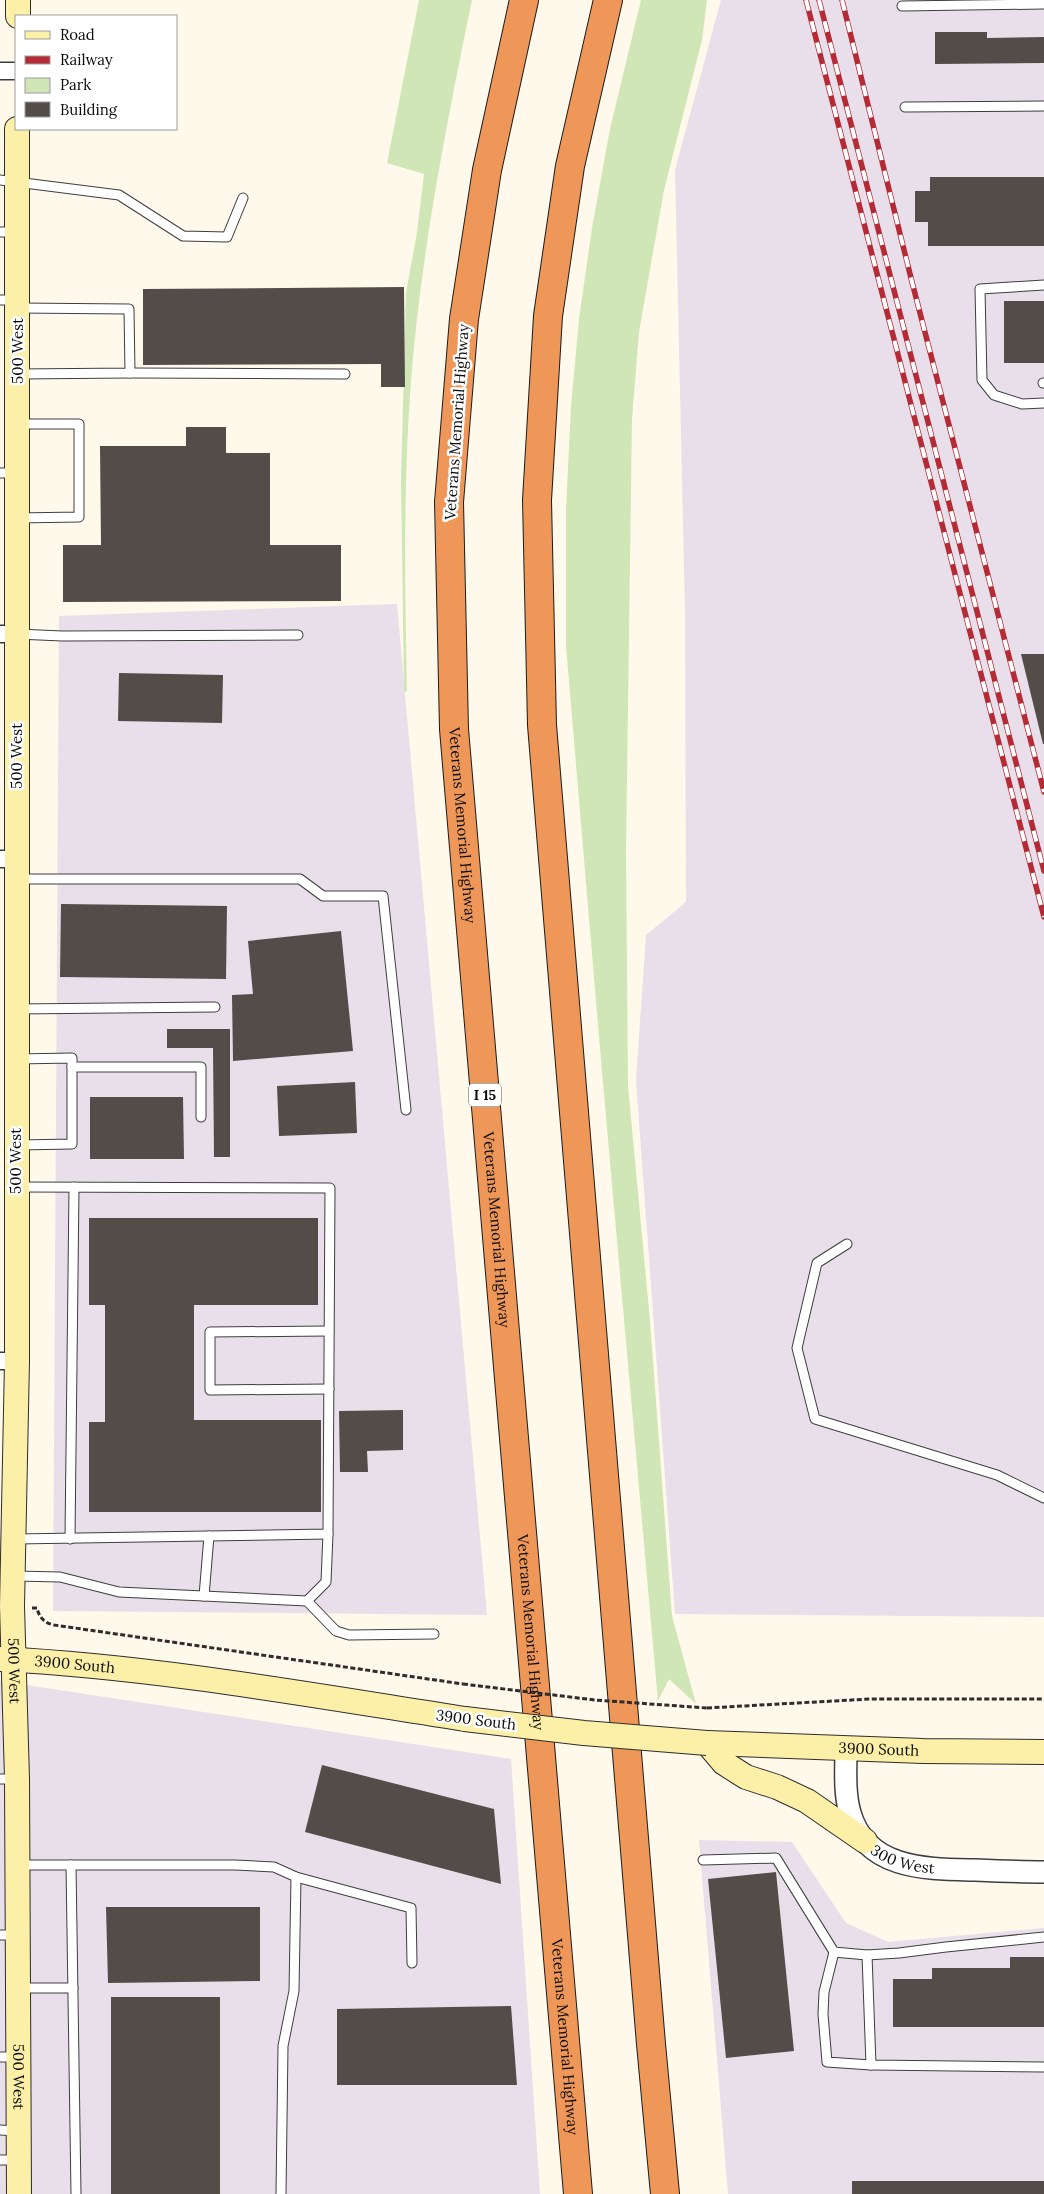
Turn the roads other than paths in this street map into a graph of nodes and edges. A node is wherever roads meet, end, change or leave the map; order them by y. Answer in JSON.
{"nodes":[{"id":1,"x":18,"y":0,"type":"edge"},
{"id":2,"x":524,"y":0,"type":"edge"},
{"id":3,"x":608,"y":0,"type":"edge"},
{"id":4,"x":1044,"y":4,"type":"edge"},
{"id":5,"x":902,"y":6,"type":"dead end"},
{"id":6,"x":18,"y":15,"type":"edge"},
{"id":7,"x":0,"y":71,"type":"edge"},
{"id":8,"x":15,"y":71,"type":"edge"},
{"id":9,"x":1044,"y":106,"type":"edge"},
{"id":10,"x":905,"y":107,"type":"dead end"},
{"id":11,"x":18,"y":130,"type":"edge"},
{"id":12,"x":9,"y":181,"type":"edge"},
{"id":13,"x":243,"y":198,"type":"dead end"},
{"id":14,"x":9,"y":232,"type":"edge"},
{"id":15,"x":1044,"y":285,"type":"edge"},
{"id":16,"x":12,"y":302,"type":"edge"},
{"id":17,"x":18,"y":374,"type":"junction"},
{"id":18,"x":130,"y":374,"type":"junction"},
{"id":19,"x":344,"y":374,"type":"dead end"},
{"id":20,"x":1044,"y":404,"type":"edge"},
{"id":21,"x":18,"y":424,"type":"junction"},
{"id":22,"x":9,"y":473,"type":"edge"},
{"id":23,"x":17,"y":518,"type":"junction"},
{"id":24,"x":8,"y":634,"type":"edge"},
{"id":25,"x":298,"y":636,"type":"dead end"},
{"id":26,"x":11,"y":865,"type":"edge"},
{"id":27,"x":215,"y":1007,"type":"dead end"},
{"id":28,"x":17,"y":1009,"type":"junction"},
{"id":29,"x":16,"y":1059,"type":"junction"},
{"id":30,"x":72,"y":1067,"type":"junction"},
{"id":31,"x":406,"y":1110,"type":"dead end"},
{"id":32,"x":201,"y":1117,"type":"dead end"},
{"id":33,"x":16,"y":1146,"type":"junction"},
{"id":34,"x":16,"y":1188,"type":"junction"},
{"id":35,"x":74,"y":1188,"type":"junction"},
{"id":36,"x":847,"y":1244,"type":"dead end"},
{"id":37,"x":329,"y":1331,"type":"junction"},
{"id":38,"x":8,"y":1360,"type":"edge"},
{"id":39,"x":329,"y":1389,"type":"junction"},
{"id":40,"x":1044,"y":1498,"type":"edge"},
{"id":41,"x":11,"y":1528,"type":"junction"},
{"id":42,"x":328,"y":1534,"type":"junction"},
{"id":43,"x":209,"y":1536,"type":"junction"},
{"id":44,"x":70,"y":1539,"type":"junction"},
{"id":45,"x":13,"y":1576,"type":"junction"},
{"id":46,"x":204,"y":1596,"type":"junction"},
{"id":47,"x":307,"y":1601,"type":"junction"},
{"id":48,"x":434,"y":1634,"type":"dead end"},
{"id":49,"x":7,"y":1659,"type":"edge"},
{"id":50,"x":707,"y":1743,"type":"junction"},
{"id":51,"x":846,"y":1748,"type":"junction"},
{"id":52,"x":1044,"y":1752,"type":"edge"},
{"id":53,"x":9,"y":1779,"type":"edge"},
{"id":54,"x":864,"y":1841,"type":"junction"},
{"id":55,"x":703,"y":1860,"type":"dead end"},
{"id":56,"x":18,"y":1865,"type":"junction"},
{"id":57,"x":71,"y":1865,"type":"junction"},
{"id":58,"x":1044,"y":1872,"type":"edge"},
{"id":59,"x":296,"y":1877,"type":"junction"},
{"id":60,"x":9,"y":1935,"type":"edge"},
{"id":61,"x":1044,"y":1938,"type":"edge"},
{"id":62,"x":834,"y":1952,"type":"junction"},
{"id":63,"x":867,"y":1955,"type":"junction"},
{"id":64,"x":412,"y":1963,"type":"dead end"},
{"id":65,"x":18,"y":1988,"type":"junction"},
{"id":66,"x":73,"y":1988,"type":"junction"},
{"id":67,"x":9,"y":2057,"type":"edge"},
{"id":68,"x":871,"y":2065,"type":"junction"},
{"id":69,"x":1044,"y":2067,"type":"edge"},
{"id":70,"x":10,"y":2131,"type":"edge"},
{"id":71,"x":10,"y":2160,"type":"edge"},
{"id":72,"x":19,"y":2194,"type":"edge"},
{"id":73,"x":76,"y":2194,"type":"edge"},
{"id":74,"x":281,"y":2194,"type":"edge"},
{"id":75,"x":578,"y":2194,"type":"edge"},
{"id":76,"x":665,"y":2194,"type":"edge"}],
"edges":[{"from":1,"to":6,"type":"main road"},
{"from":2,"to":75,"type":"highway","name":"Veterans Memorial Highway","number":"I 15"},
{"from":3,"to":76,"type":"highway"},
{"from":4,"to":5,"type":"lane"},
{"from":7,"to":8,"type":"street"},
{"from":9,"to":10,"type":"lane"},
{"from":11,"to":12,"type":"main road","name":"500 West"},
{"from":12,"to":13,"type":"lane"},
{"from":12,"to":14,"type":"main road","name":"500 West"},
{"from":14,"to":16,"type":"main road","name":"500 West"},
{"from":15,"to":20,"type":"lane"},
{"from":16,"to":17,"type":"main road","name":"500 West"},
{"from":16,"to":18,"type":"lane"},
{"from":17,"to":18,"type":"lane"},
{"from":17,"to":21,"type":"main road","name":"500 West"},
{"from":18,"to":19,"type":"lane"},
{"from":21,"to":22,"type":"main road","name":"500 West"},
{"from":21,"to":23,"type":"lane"},
{"from":22,"to":23,"type":"main road","name":"500 West"},
{"from":23,"to":24,"type":"main road","name":"500 West"},
{"from":24,"to":25,"type":"lane"},
{"from":24,"to":26,"type":"main road","name":"500 West"},
{"from":26,"to":28,"type":"main road","name":"500 West"},
{"from":26,"to":31,"type":"lane"},
{"from":27,"to":28,"type":"lane"},
{"from":28,"to":29,"type":"main road","name":"500 West"},
{"from":29,"to":30,"type":"lane"},
{"from":29,"to":33,"type":"main road","name":"500 West"},
{"from":30,"to":32,"type":"lane"},
{"from":30,"to":33,"type":"lane"},
{"from":33,"to":34,"type":"main road","name":"500 West"},
{"from":34,"to":35,"type":"lane"},
{"from":34,"to":38,"type":"main road","name":"500 West"},
{"from":35,"to":37,"type":"lane"},
{"from":35,"to":44,"type":"lane"},
{"from":36,"to":40,"type":"lane"},
{"from":37,"to":39,"type":"lane"},
{"from":37,"to":39,"type":"lane"},
{"from":38,"to":41,"type":"main road","name":"500 West"},
{"from":39,"to":42,"type":"lane"},
{"from":41,"to":44,"type":"lane"},
{"from":41,"to":45,"type":"main road","name":"500 West"},
{"from":42,"to":43,"type":"lane"},
{"from":42,"to":47,"type":"lane"},
{"from":43,"to":44,"type":"lane"},
{"from":43,"to":46,"type":"lane"},
{"from":45,"to":46,"type":"lane"},
{"from":45,"to":49,"type":"main road","name":"500 West"},
{"from":46,"to":47,"type":"lane"},
{"from":47,"to":48,"type":"lane"},
{"from":49,"to":50,"type":"main road","name":"3900 South","bridge":true},
{"from":49,"to":53,"type":"main road","name":"500 West"},
{"from":50,"to":51,"type":"main road","name":"3900 South"},
{"from":50,"to":54,"type":"main road"},
{"from":51,"to":52,"type":"main road","name":"3900 South"},
{"from":51,"to":54,"type":"street","name":"300 West"},
{"from":53,"to":56,"type":"main road","name":"500 West"},
{"from":54,"to":58,"type":"street","name":"300 West"},
{"from":55,"to":62,"type":"lane"},
{"from":56,"to":57,"type":"lane"},
{"from":56,"to":60,"type":"main road","name":"500 West"},
{"from":57,"to":59,"type":"lane"},
{"from":57,"to":66,"type":"lane"},
{"from":59,"to":64,"type":"lane"},
{"from":59,"to":74,"type":"lane"},
{"from":60,"to":65,"type":"main road","name":"500 West"},
{"from":61,"to":63,"type":"lane"},
{"from":62,"to":63,"type":"lane"},
{"from":62,"to":68,"type":"lane"},
{"from":63,"to":68,"type":"lane"},
{"from":65,"to":66,"type":"lane"},
{"from":65,"to":67,"type":"main road","name":"500 West"},
{"from":66,"to":73,"type":"lane"},
{"from":67,"to":70,"type":"main road","name":"500 West"},
{"from":68,"to":69,"type":"lane"},
{"from":70,"to":71,"type":"main road","name":"500 West"},
{"from":71,"to":72,"type":"main road","name":"500 West"}]}
